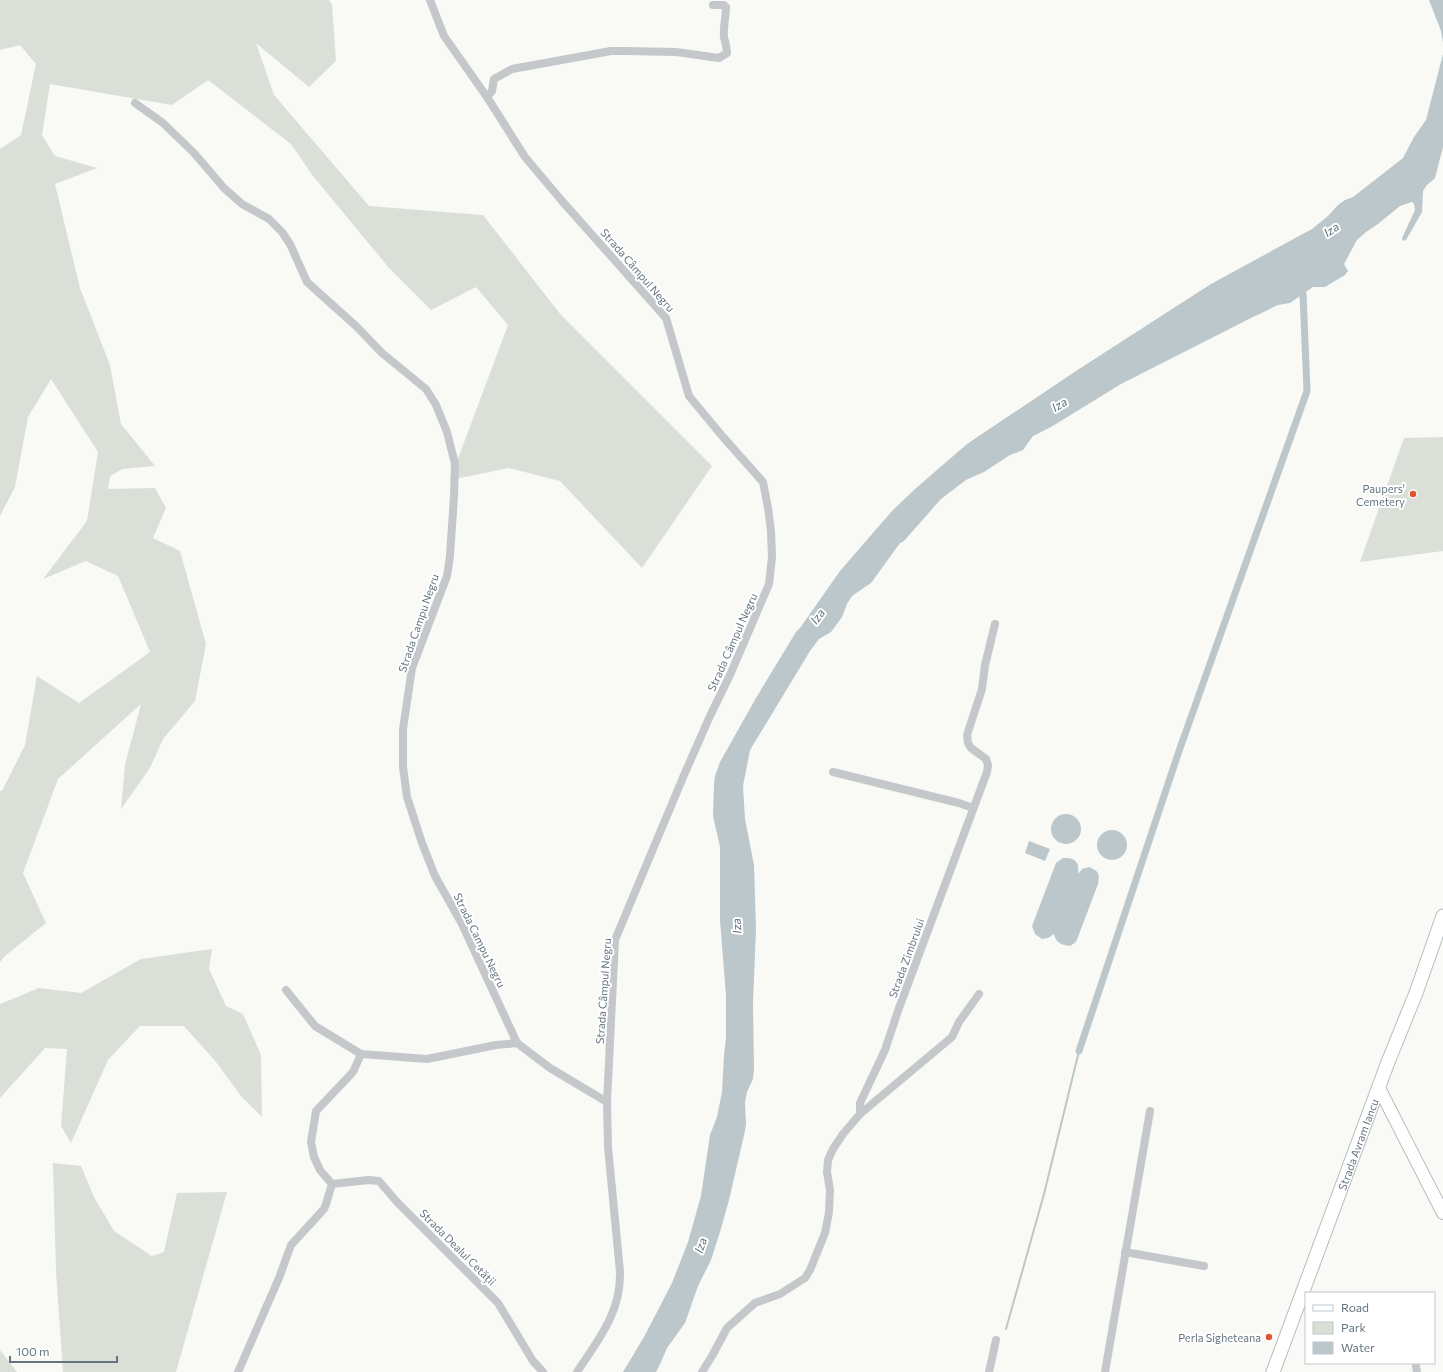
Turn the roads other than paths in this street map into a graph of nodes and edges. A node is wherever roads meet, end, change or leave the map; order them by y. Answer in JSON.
{"nodes":[{"id":1,"x":430,"y":0,"type":"edge"},
{"id":2,"x":713,"y":6,"type":"dead end"},
{"id":3,"x":487,"y":97,"type":"junction"},
{"id":4,"x":134,"y":103,"type":"dead end"},
{"id":5,"x":995,"y":624,"type":"dead end"},
{"id":6,"x":833,"y":772,"type":"dead end"},
{"id":7,"x":973,"y":808,"type":"junction"},
{"id":8,"x":1443,"y":916,"type":"edge"},
{"id":9,"x":286,"y":990,"type":"dead end"},
{"id":10,"x":979,"y":994,"type":"dead end"},
{"id":11,"x":517,"y":1042,"type":"junction"},
{"id":12,"x":361,"y":1054,"type":"junction"},
{"id":13,"x":1379,"y":1088,"type":"junction"},
{"id":14,"x":607,"y":1102,"type":"junction"},
{"id":15,"x":1150,"y":1111,"type":"dead end"},
{"id":16,"x":860,"y":1114,"type":"junction"},
{"id":17,"x":332,"y":1184,"type":"junction"},
{"id":18,"x":1443,"y":1213,"type":"edge"},
{"id":19,"x":1126,"y":1252,"type":"junction"},
{"id":20,"x":1204,"y":1266,"type":"dead end"},
{"id":21,"x":996,"y":1340,"type":"dead end"},
{"id":22,"x":238,"y":1372,"type":"edge"},
{"id":23,"x":543,"y":1372,"type":"edge"},
{"id":24,"x":577,"y":1372,"type":"edge"},
{"id":25,"x":702,"y":1372,"type":"edge"},
{"id":26,"x":989,"y":1372,"type":"edge"},
{"id":27,"x":1105,"y":1372,"type":"edge"},
{"id":28,"x":1273,"y":1372,"type":"edge"}],
"edges":[{"from":1,"to":3,"type":"street","name":"Strada Câmpul Negru"},
{"from":2,"to":3,"type":"street"},
{"from":3,"to":14,"type":"street","name":"Strada Câmpul Negru"},
{"from":4,"to":11,"type":"street","name":"Strada Campu Negru"},
{"from":5,"to":7,"type":"street","name":"Strada Zimbrului"},
{"from":6,"to":7,"type":"street"},
{"from":7,"to":16,"type":"street","name":"Strada Zimbrului"},
{"from":8,"to":13,"type":"main road","name":"Strada Avram Iancu"},
{"from":9,"to":12,"type":"street"},
{"from":10,"to":16,"type":"street","name":"Strada Zimbrului"},
{"from":11,"to":12,"type":"street"},
{"from":11,"to":14,"type":"street","name":"Strada Campu Negru"},
{"from":12,"to":17,"type":"street"},
{"from":13,"to":18,"type":"main road"},
{"from":13,"to":28,"type":"main road","name":"Strada Avram Iancu"},
{"from":14,"to":24,"type":"street","name":"Strada Câmpul Negru"},
{"from":15,"to":19,"type":"street"},
{"from":16,"to":25,"type":"street","name":"Strada Zimbrului"},
{"from":17,"to":22,"type":"street"},
{"from":17,"to":23,"type":"street","name":"Strada Dealul Cetății"},
{"from":19,"to":20,"type":"street"},
{"from":19,"to":27,"type":"street"},
{"from":21,"to":26,"type":"street"}]}
